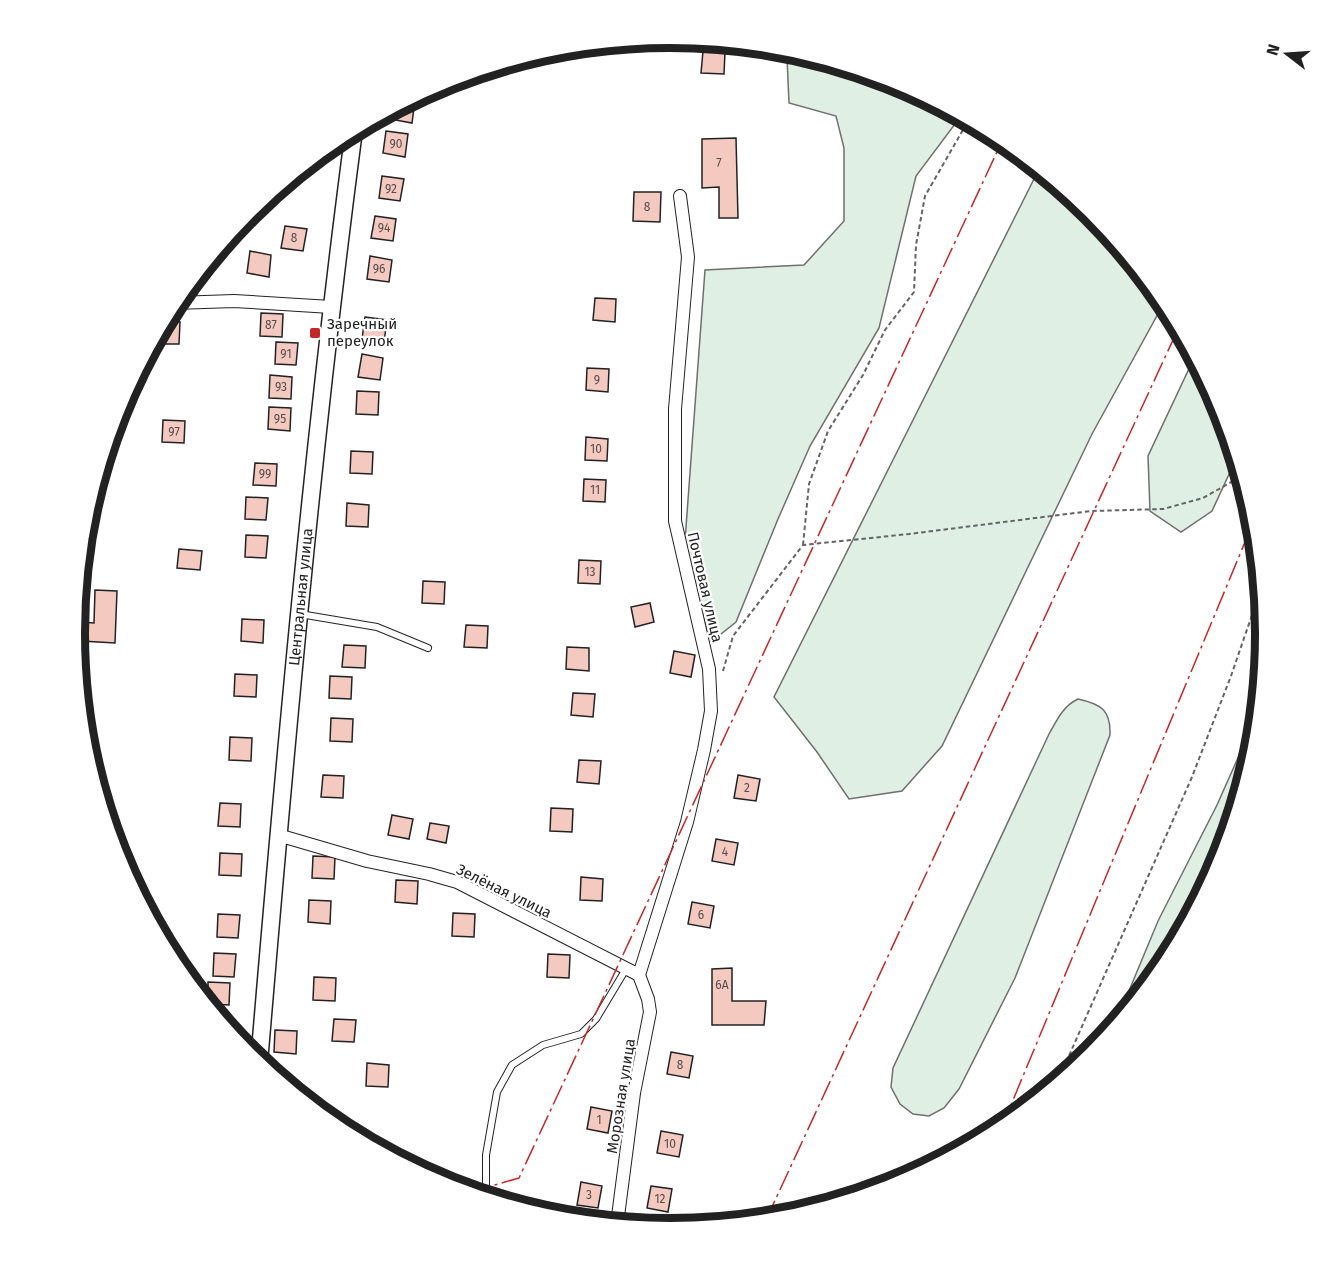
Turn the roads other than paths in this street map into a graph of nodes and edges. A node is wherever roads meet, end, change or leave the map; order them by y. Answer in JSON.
{"nodes":[{"id":1,"x":352,"y":142,"type":"edge"},
{"id":2,"x":680,"y":196,"type":"dead end"},
{"id":3,"x":188,"y":303,"type":"edge"},
{"id":4,"x":331,"y":307,"type":"junction"},
{"id":5,"x":299,"y":614,"type":"junction"},
{"id":6,"x":428,"y":648,"type":"dead end"},
{"id":7,"x":278,"y":835,"type":"junction"},
{"id":8,"x":626,"y":969,"type":"junction"},
{"id":9,"x":639,"y":975,"type":"junction"},
{"id":10,"x":260,"y":1052,"type":"edge"},
{"id":11,"x":486,"y":1189,"type":"edge"},
{"id":12,"x":618,"y":1217,"type":"edge"}],
"edges":[{"from":1,"to":4,"type":"street","name":"Центральная улица"},
{"from":2,"to":9,"type":"street","name":"Почтовая улица"},
{"from":3,"to":4,"type":"street"},
{"from":4,"to":5,"type":"street","name":"Центральная улица"},
{"from":5,"to":6,"type":"lane"},
{"from":5,"to":7,"type":"street","name":"Центральная улица"},
{"from":7,"to":8,"type":"street","name":"Зелёная улица"},
{"from":7,"to":10,"type":"street","name":"Центральная улица"},
{"from":8,"to":9,"type":"street","name":"Зелёная улица"},
{"from":8,"to":11,"type":"lane"},
{"from":9,"to":12,"type":"street","name":"Морозная улица"}]}
